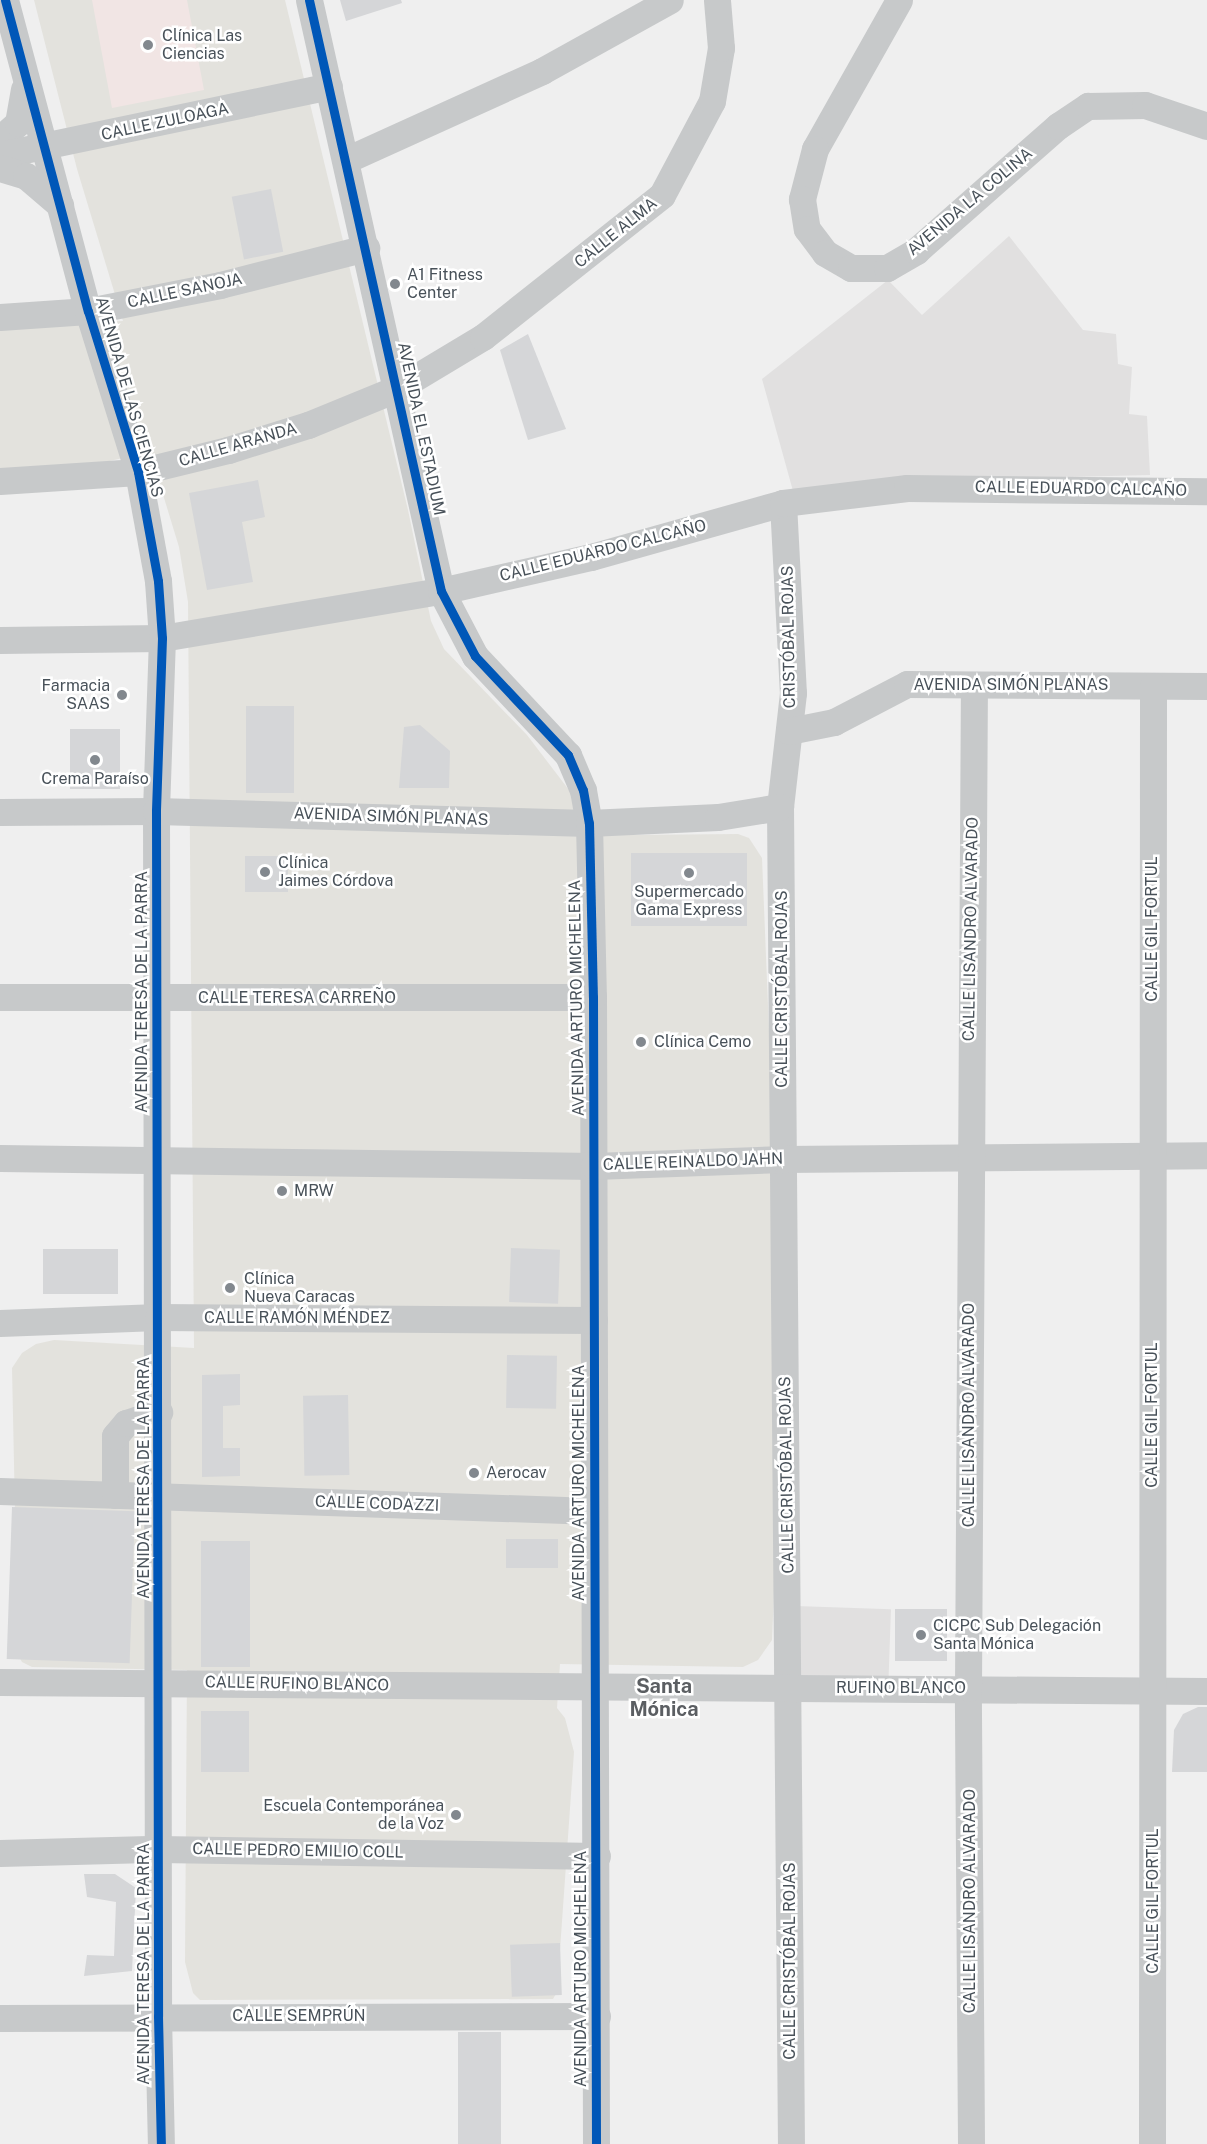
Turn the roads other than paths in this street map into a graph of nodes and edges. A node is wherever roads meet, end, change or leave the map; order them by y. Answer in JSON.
{"nodes":[{"id":1,"x":5,"y":0,"type":"edge"},
{"id":2,"x":309,"y":0,"type":"edge"},
{"id":3,"x":670,"y":0,"type":"edge"},
{"id":4,"x":717,"y":0,"type":"edge"},
{"id":5,"x":899,"y":0,"type":"edge"},
{"id":6,"x":25,"y":80,"type":"junction"},
{"id":7,"x":329,"y":86,"type":"junction"},
{"id":8,"x":1207,"y":126,"type":"edge"},
{"id":9,"x":0,"y":139,"type":"edge"},
{"id":10,"x":44,"y":148,"type":"junction"},
{"id":11,"x":0,"y":155,"type":"edge"},
{"id":12,"x":346,"y":160,"type":"junction"},
{"id":13,"x":0,"y":168,"type":"edge"},
{"id":14,"x":60,"y":205,"type":"junction"},
{"id":15,"x":366,"y":248,"type":"junction"},
{"id":16,"x":88,"y":310,"type":"junction"},
{"id":17,"x":0,"y":317,"type":"edge"},
{"id":18,"x":398,"y":388,"type":"junction"},
{"id":19,"x":138,"y":472,"type":"junction"},
{"id":20,"x":0,"y":481,"type":"edge"},
{"id":21,"x":1207,"y":491,"type":"edge"},
{"id":22,"x":783,"y":503,"type":"junction"},
{"id":23,"x":441,"y":591,"type":"junction"},
{"id":24,"x":162,"y":638,"type":"junction"},
{"id":25,"x":0,"y":640,"type":"edge"},
{"id":26,"x":974,"y":685,"type":"junction"},
{"id":27,"x":1153,"y":686,"type":"junction"},
{"id":28,"x":1207,"y":686,"type":"edge"},
{"id":29,"x":789,"y":731,"type":"junction"},
{"id":30,"x":780,"y":807,"type":"junction"},
{"id":31,"x":0,"y":812,"type":"edge"},
{"id":32,"x":156,"y":820,"type":"junction"},
{"id":33,"x":589,"y":823,"type":"junction"},
{"id":34,"x":0,"y":829,"type":"edge"},
{"id":35,"x":593,"y":997,"type":"junction"},
{"id":36,"x":0,"y":998,"type":"edge"},
{"id":37,"x":158,"y":998,"type":"junction"},
{"id":38,"x":1150,"y":1155,"type":"junction"},
{"id":39,"x":1207,"y":1155,"type":"edge"},
{"id":40,"x":0,"y":1158,"type":"edge"},
{"id":41,"x":157,"y":1158,"type":"junction"},
{"id":42,"x":783,"y":1159,"type":"junction"},
{"id":43,"x":969,"y":1159,"type":"junction"},
{"id":44,"x":594,"y":1166,"type":"junction"},
{"id":45,"x":158,"y":1317,"type":"junction"},
{"id":46,"x":594,"y":1320,"type":"junction"},
{"id":47,"x":0,"y":1323,"type":"edge"},
{"id":48,"x":159,"y":1412,"type":"junction"},
{"id":49,"x":0,"y":1491,"type":"edge"},
{"id":50,"x":115,"y":1495,"type":"junction"},
{"id":51,"x":159,"y":1498,"type":"junction"},
{"id":52,"x":594,"y":1511,"type":"junction"},
{"id":53,"x":0,"y":1682,"type":"edge"},
{"id":54,"x":160,"y":1683,"type":"junction"},
{"id":55,"x":594,"y":1687,"type":"junction"},
{"id":56,"x":790,"y":1688,"type":"junction"},
{"id":57,"x":968,"y":1688,"type":"junction"},
{"id":58,"x":1207,"y":1690,"type":"edge"},
{"id":59,"x":1154,"y":1691,"type":"junction"},
{"id":60,"x":158,"y":1849,"type":"junction"},
{"id":61,"x":0,"y":1853,"type":"edge"},
{"id":62,"x":597,"y":1856,"type":"junction"},
{"id":63,"x":158,"y":2016,"type":"junction"},
{"id":64,"x":597,"y":2016,"type":"junction"},
{"id":65,"x":0,"y":2018,"type":"edge"},
{"id":66,"x":161,"y":2144,"type":"edge"},
{"id":67,"x":596,"y":2144,"type":"edge"},
{"id":68,"x":791,"y":2144,"type":"edge"},
{"id":69,"x":971,"y":2144,"type":"edge"},
{"id":70,"x":1152,"y":2144,"type":"edge"}],
"edges":[{"from":1,"to":6,"type":"street","name":"AVENIDA DE LAS CIENCIAS"},
{"from":2,"to":7,"type":"street","name":"AVENIDA EL ESTADIUM"},
{"from":3,"to":12,"type":"street"},
{"from":4,"to":18,"type":"street","name":"CALLE ALMA"},
{"from":5,"to":8,"type":"street","name":"AVENIDA LA COLINA"},
{"from":6,"to":9,"type":"street"},
{"from":6,"to":10,"type":"street","name":"AVENIDA DE LAS CIENCIAS"},
{"from":7,"to":10,"type":"street","name":"CALLE ZULOAGA"},
{"from":7,"to":12,"type":"street","name":"AVENIDA EL ESTADIUM"},
{"from":10,"to":11,"type":"street","name":"CALLE ZULOAGA"},
{"from":10,"to":14,"type":"street","name":"AVENIDA DE LAS CIENCIAS"},
{"from":12,"to":15,"type":"street","name":"AVENIDA EL ESTADIUM"},
{"from":13,"to":14,"type":"street"},
{"from":14,"to":16,"type":"street","name":"AVENIDA DE LAS CIENCIAS"},
{"from":15,"to":16,"type":"street","name":"CALLE SANOJA"},
{"from":15,"to":18,"type":"street","name":"AVENIDA EL ESTADIUM"},
{"from":16,"to":17,"type":"street","name":"CALLE SANOJA"},
{"from":16,"to":19,"type":"street","name":"AVENIDA DE LAS CIENCIAS"},
{"from":18,"to":19,"type":"street","name":"CALLE ARANDA"},
{"from":18,"to":23,"type":"street","name":"AVENIDA EL ESTADIUM"},
{"from":19,"to":20,"type":"street","name":"CALLE ARANDA"},
{"from":19,"to":24,"type":"street","name":"AVENIDA DE LAS CIENCIAS"},
{"from":21,"to":22,"type":"street","name":"CALLE EDUARDO CALCAÑO"},
{"from":22,"to":23,"type":"street","name":"CALLE EDUARDO CALCAÑO"},
{"from":22,"to":29,"type":"street","name":"CRISTÓBAL ROJAS"},
{"from":23,"to":24,"type":"street","name":"CALLE EDUARDO CALCAÑO"},
{"from":23,"to":33,"type":"street","name":"AVENIDA EL ESTADIUM"},
{"from":24,"to":25,"type":"street","name":"CALLE EDUARDO CALCAÑO"},
{"from":24,"to":32,"type":"street","name":"AVENIDA DE LAS CIENCIAS"},
{"from":26,"to":27,"type":"street","name":"AVENIDA SIMÓN PLANAS"},
{"from":26,"to":29,"type":"street","name":"AVENIDA SIMÓN PLANAS"},
{"from":26,"to":43,"type":"street","name":"CALLE LISANDRO ALVARADO"},
{"from":27,"to":28,"type":"street","name":"AVENIDA SIMÓN PLANAS"},
{"from":27,"to":38,"type":"street","name":"CALLE GIL FORTUL"},
{"from":29,"to":30,"type":"street","name":"CRISTÓBAL ROJAS"},
{"from":30,"to":33,"type":"street","name":"AVENIDA SIMÓN PLANAS"},
{"from":30,"to":42,"type":"street","name":"CALLE CRISTÓBAL ROJAS"},
{"from":31,"to":32,"type":"street","name":"AVENIDA SIMÓN PLANAS"},
{"from":32,"to":33,"type":"street","name":"AVENIDA SIMÓN PLANAS"},
{"from":32,"to":34,"type":"street","name":"AVENIDA SIMÓN PLANAS"},
{"from":32,"to":37,"type":"street","name":"AVENIDA TERESA DE LA PARRA"},
{"from":33,"to":35,"type":"street","name":"AVENIDA ARTURO MICHELENA"},
{"from":35,"to":37,"type":"street","name":"CALLE TERESA CARREÑO"},
{"from":35,"to":44,"type":"street","name":"AVENIDA ARTURO MICHELENA"},
{"from":36,"to":37,"type":"street","name":"CALLE TERESA CARREÑO"},
{"from":37,"to":41,"type":"street","name":"AVENIDA TERESA DE LA PARRA"},
{"from":38,"to":39,"type":"street","name":"CALLE REINALDO JAHN"},
{"from":38,"to":43,"type":"street","name":"CALLE REINALDO JAHN"},
{"from":38,"to":59,"type":"street","name":"CALLE GIL FORTUL"},
{"from":40,"to":41,"type":"street","name":"CALLE REINALDO JAHN"},
{"from":41,"to":44,"type":"street","name":"CALLE REINALDO JAHN"},
{"from":41,"to":45,"type":"street","name":"AVENIDA TERESA DE LA PARRA"},
{"from":42,"to":43,"type":"street","name":"CALLE REINALDO JAHN"},
{"from":42,"to":44,"type":"street","name":"CALLE REINALDO JAHN"},
{"from":42,"to":56,"type":"street","name":"CALLE CRISTÓBAL ROJAS"},
{"from":43,"to":57,"type":"street","name":"CALLE LISANDRO ALVARADO"},
{"from":44,"to":46,"type":"street","name":"AVENIDA ARTURO MICHELENA"},
{"from":45,"to":46,"type":"street","name":"CALLE RAMÓN MÉNDEZ"},
{"from":45,"to":47,"type":"street","name":"CALLE RAMÓN MÉNDEZ"},
{"from":45,"to":48,"type":"street","name":"AVENIDA TERESA DE LA PARRA"},
{"from":46,"to":52,"type":"street","name":"AVENIDA ARTURO MICHELENA"},
{"from":48,"to":50,"type":"street"},
{"from":48,"to":51,"type":"street","name":"AVENIDA TERESA DE LA PARRA"},
{"from":49,"to":50,"type":"street","name":"CALLE CODAZZI"},
{"from":50,"to":51,"type":"street","name":"CALLE CODAZZI"},
{"from":51,"to":52,"type":"street","name":"CALLE CODAZZI"},
{"from":51,"to":54,"type":"street","name":"AVENIDA TERESA DE LA PARRA"},
{"from":52,"to":55,"type":"street","name":"AVENIDA ARTURO MICHELENA"},
{"from":53,"to":54,"type":"street","name":"CALLE RUFINO BLANCO"},
{"from":54,"to":55,"type":"street","name":"CALLE RUFINO BLANCO"},
{"from":54,"to":60,"type":"street","name":"AVENIDA TERESA DE LA PARRA"},
{"from":55,"to":56,"type":"street","name":"RUFINO BLANCO"},
{"from":55,"to":62,"type":"street","name":"AVENIDA ARTURO MICHELENA"},
{"from":56,"to":57,"type":"street","name":"RUFINO BLANCO"},
{"from":56,"to":68,"type":"street","name":"CALLE CRISTÓBAL ROJAS"},
{"from":57,"to":59,"type":"street","name":"RUFINO BLANCO"},
{"from":57,"to":69,"type":"street","name":"CALLE LISANDRO ALVARADO"},
{"from":58,"to":59,"type":"street","name":"RUFINO BLANCO"},
{"from":59,"to":70,"type":"street","name":"CALLE GIL FORTUL"},
{"from":60,"to":61,"type":"street","name":"CALLE PEDRO EMILIO COLL"},
{"from":60,"to":62,"type":"street","name":"CALLE PEDRO EMILIO COLL"},
{"from":60,"to":63,"type":"street","name":"AVENIDA TERESA DE LA PARRA"},
{"from":62,"to":64,"type":"street","name":"AVENIDA ARTURO MICHELENA"},
{"from":63,"to":64,"type":"street","name":"CALLE SEMPRÚN"},
{"from":63,"to":65,"type":"street","name":"CALLE SEMPRÚN"},
{"from":63,"to":66,"type":"street","name":"AVENIDA TERESA DE LA PARRA"},
{"from":64,"to":67,"type":"street","name":"AVENIDA ARTURO MICHELENA"}]}
